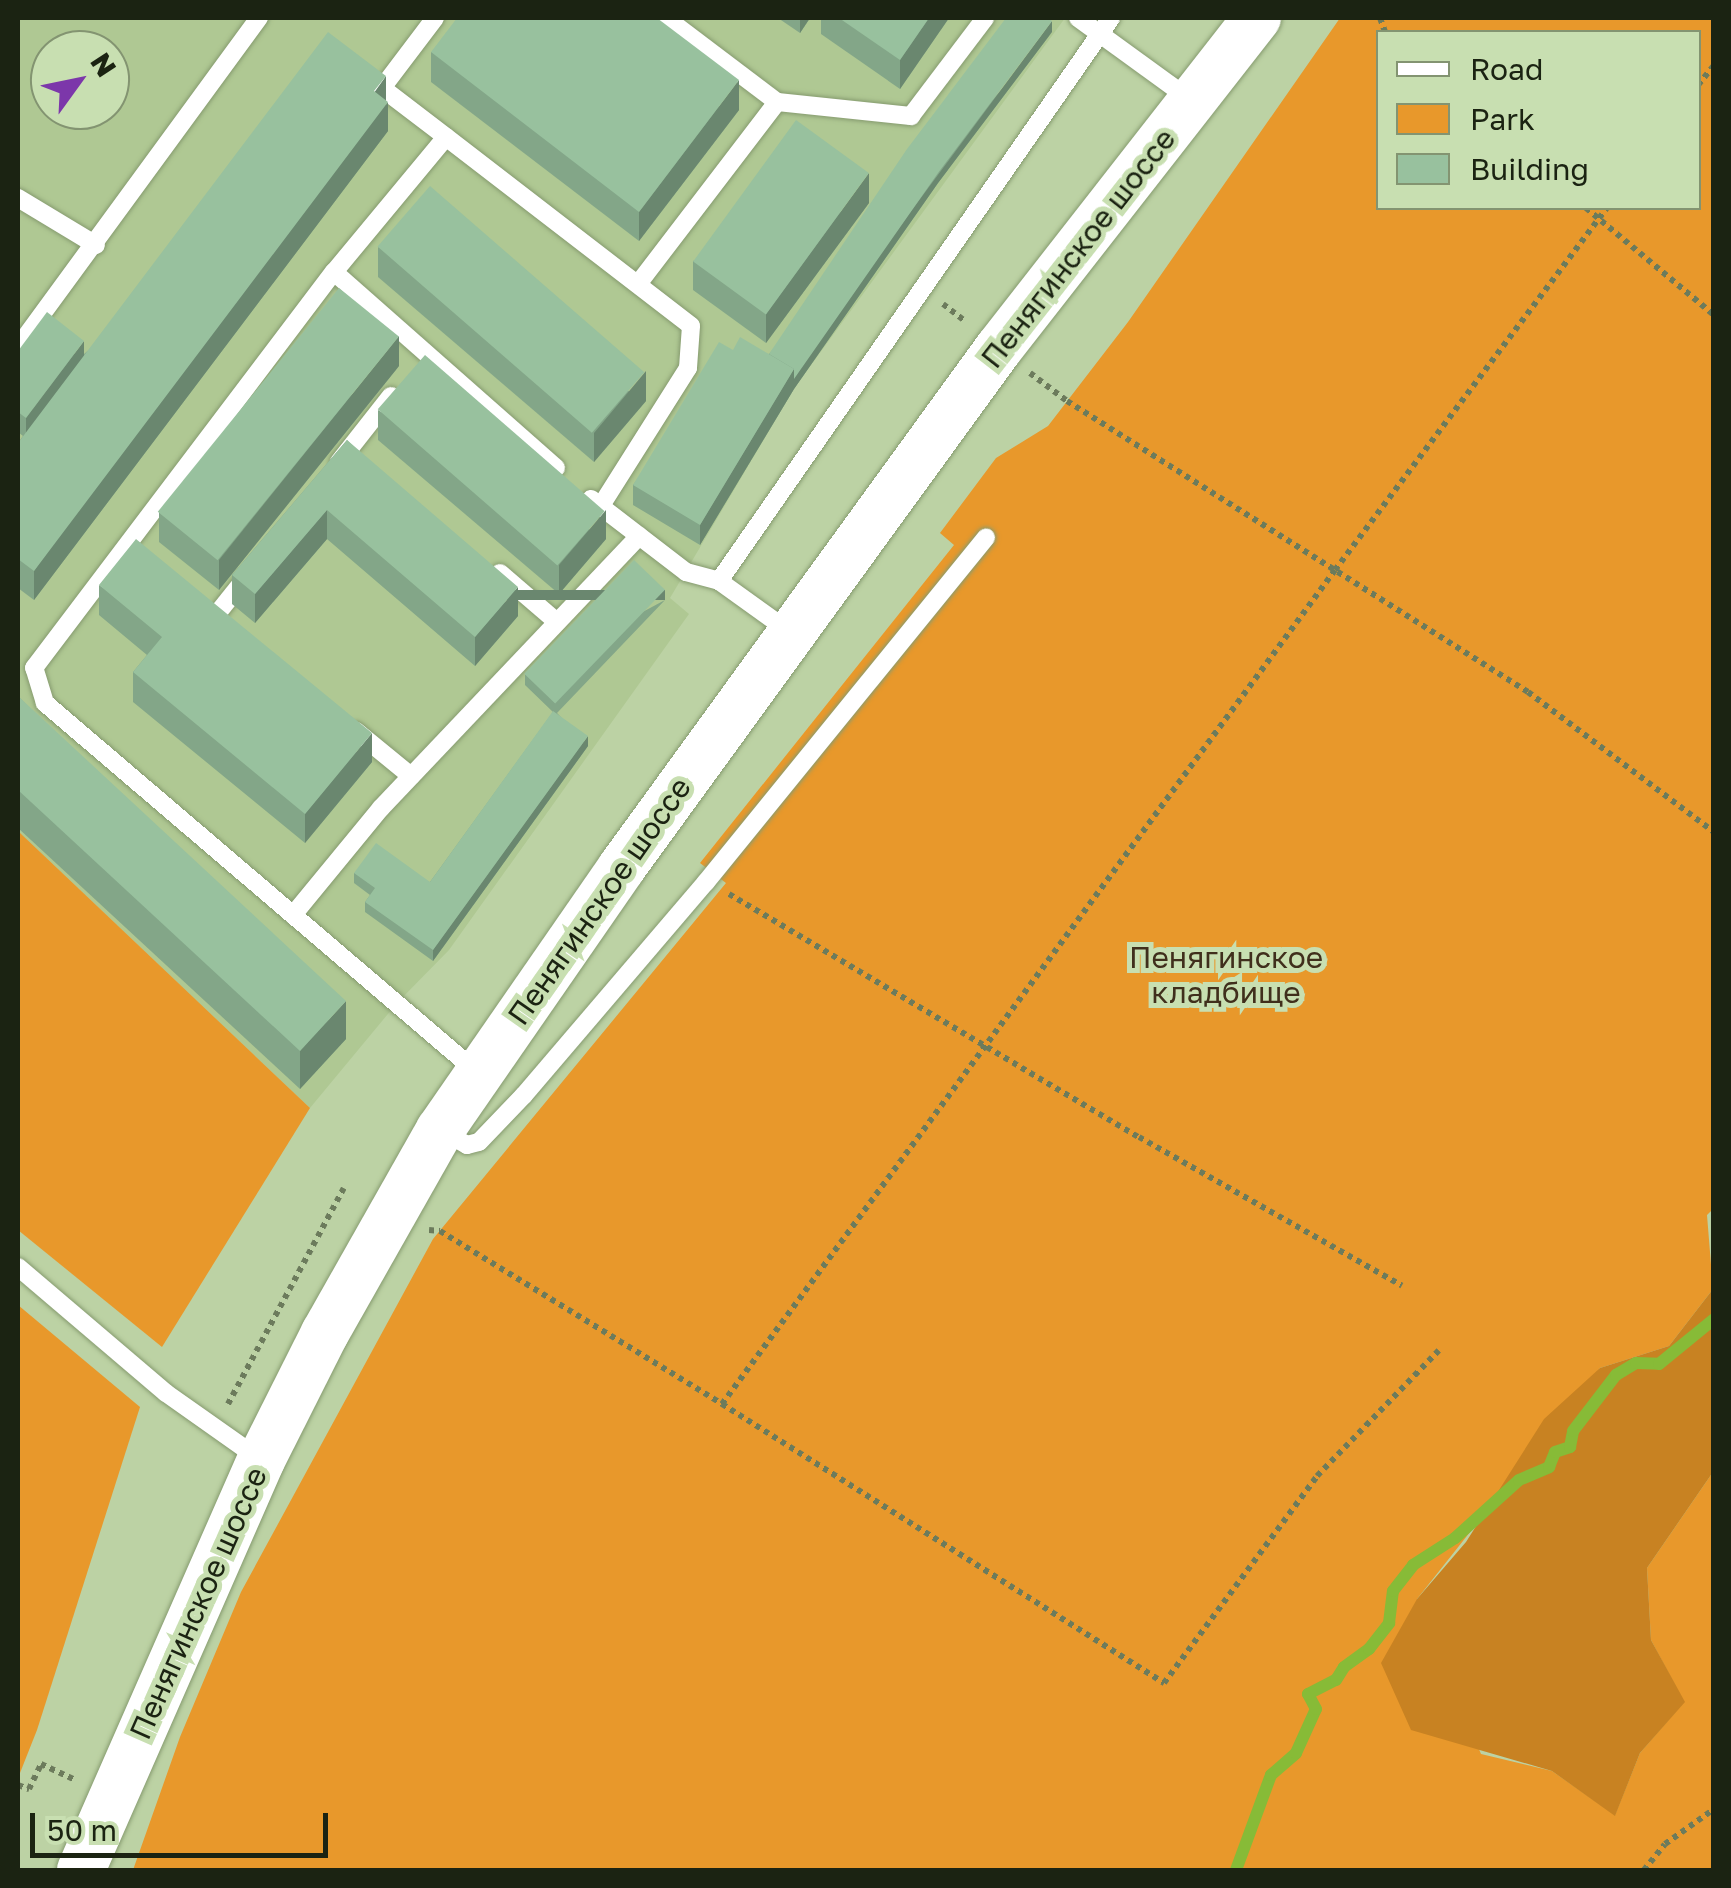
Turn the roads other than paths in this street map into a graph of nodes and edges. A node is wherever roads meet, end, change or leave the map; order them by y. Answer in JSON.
{"nodes":[{"id":1,"x":260,"y":18,"type":"edge"},
{"id":2,"x":435,"y":18,"type":"edge"},
{"id":3,"x":666,"y":18,"type":"edge"},
{"id":4,"x":985,"y":18,"type":"edge"},
{"id":5,"x":1078,"y":18,"type":"edge"},
{"id":6,"x":1111,"y":18,"type":"edge"},
{"id":7,"x":1257,"y":18,"type":"edge"},
{"id":8,"x":1100,"y":34,"type":"junction"},
{"id":9,"x":1192,"y":101,"type":"junction"},
{"id":10,"x":777,"y":102,"type":"junction"},
{"id":11,"x":446,"y":137,"type":"junction"},
{"id":12,"x":18,"y":198,"type":"edge"},
{"id":13,"x":96,"y":245,"type":"junction"},
{"id":14,"x":334,"y":272,"type":"junction"},
{"id":15,"x":638,"y":284,"type":"junction"},
{"id":16,"x":18,"y":346,"type":"edge"},
{"id":17,"x":426,"y":353,"type":"junction"},
{"id":18,"x":414,"y":368,"type":"edge"},
{"id":19,"x":401,"y":384,"type":"edge"},
{"id":20,"x":327,"y":477,"type":"edge"},
{"id":21,"x":600,"y":506,"type":"junction"},
{"id":22,"x":639,"y":536,"type":"junction"},
{"id":23,"x":986,"y":537,"type":"dead end"},
{"id":24,"x":484,"y":559,"type":"edge"},
{"id":25,"x":253,"y":569,"type":"edge"},
{"id":26,"x":719,"y":581,"type":"junction"},
{"id":27,"x":216,"y":616,"type":"edge"},
{"id":28,"x":557,"y":622,"type":"junction"},
{"id":29,"x":791,"y":633,"type":"junction"},
{"id":30,"x":336,"y":714,"type":"edge"},
{"id":31,"x":411,"y":776,"type":"junction"},
{"id":32,"x":292,"y":914,"type":"junction"},
{"id":33,"x":478,"y":1073,"type":"junction"},
{"id":34,"x":440,"y":1130,"type":"junction"},
{"id":35,"x":18,"y":1267,"type":"edge"},
{"id":36,"x":261,"y":1460,"type":"junction"},
{"id":37,"x":81,"y":1870,"type":"edge"}],
"edges":[{"from":1,"to":13,"type":"lane"},
{"from":2,"to":11,"type":"lane"},
{"from":3,"to":10,"type":"lane"},
{"from":4,"to":10,"type":"lane"},
{"from":5,"to":8,"type":"lane"},
{"from":6,"to":8,"type":"lane"},
{"from":7,"to":9,"type":"main road","name":"Пенягинское шоссе"},
{"from":8,"to":9,"type":"lane"},
{"from":8,"to":26,"type":"lane"},
{"from":9,"to":29,"type":"main road","name":"Пенягинское шоссе"},
{"from":10,"to":15,"type":"lane"},
{"from":11,"to":14,"type":"lane"},
{"from":11,"to":15,"type":"lane"},
{"from":12,"to":13,"type":"lane"},
{"from":13,"to":16,"type":"lane"},
{"from":14,"to":17,"type":"lane"},
{"from":14,"to":32,"type":"lane"},
{"from":15,"to":21,"type":"lane"},
{"from":17,"to":18,"type":"lane"},
{"from":17,"to":21,"type":"lane"},
{"from":19,"to":20,"type":"lane"},
{"from":21,"to":22,"type":"lane"},
{"from":22,"to":26,"type":"lane"},
{"from":22,"to":28,"type":"lane"},
{"from":23,"to":34,"type":"lane"},
{"from":24,"to":28,"type":"lane"},
{"from":25,"to":27,"type":"lane"},
{"from":26,"to":29,"type":"lane"},
{"from":28,"to":31,"type":"lane"},
{"from":29,"to":33,"type":"main road","name":"Пенягинское шоссе"},
{"from":30,"to":31,"type":"lane"},
{"from":31,"to":32,"type":"lane"},
{"from":32,"to":33,"type":"lane"},
{"from":33,"to":34,"type":"main road","name":"Пенягинское шоссе"},
{"from":34,"to":36,"type":"main road","name":"Пенягинское шоссе"},
{"from":35,"to":36,"type":"lane"},
{"from":36,"to":37,"type":"main road","name":"Пенягинское шоссе"}]}
